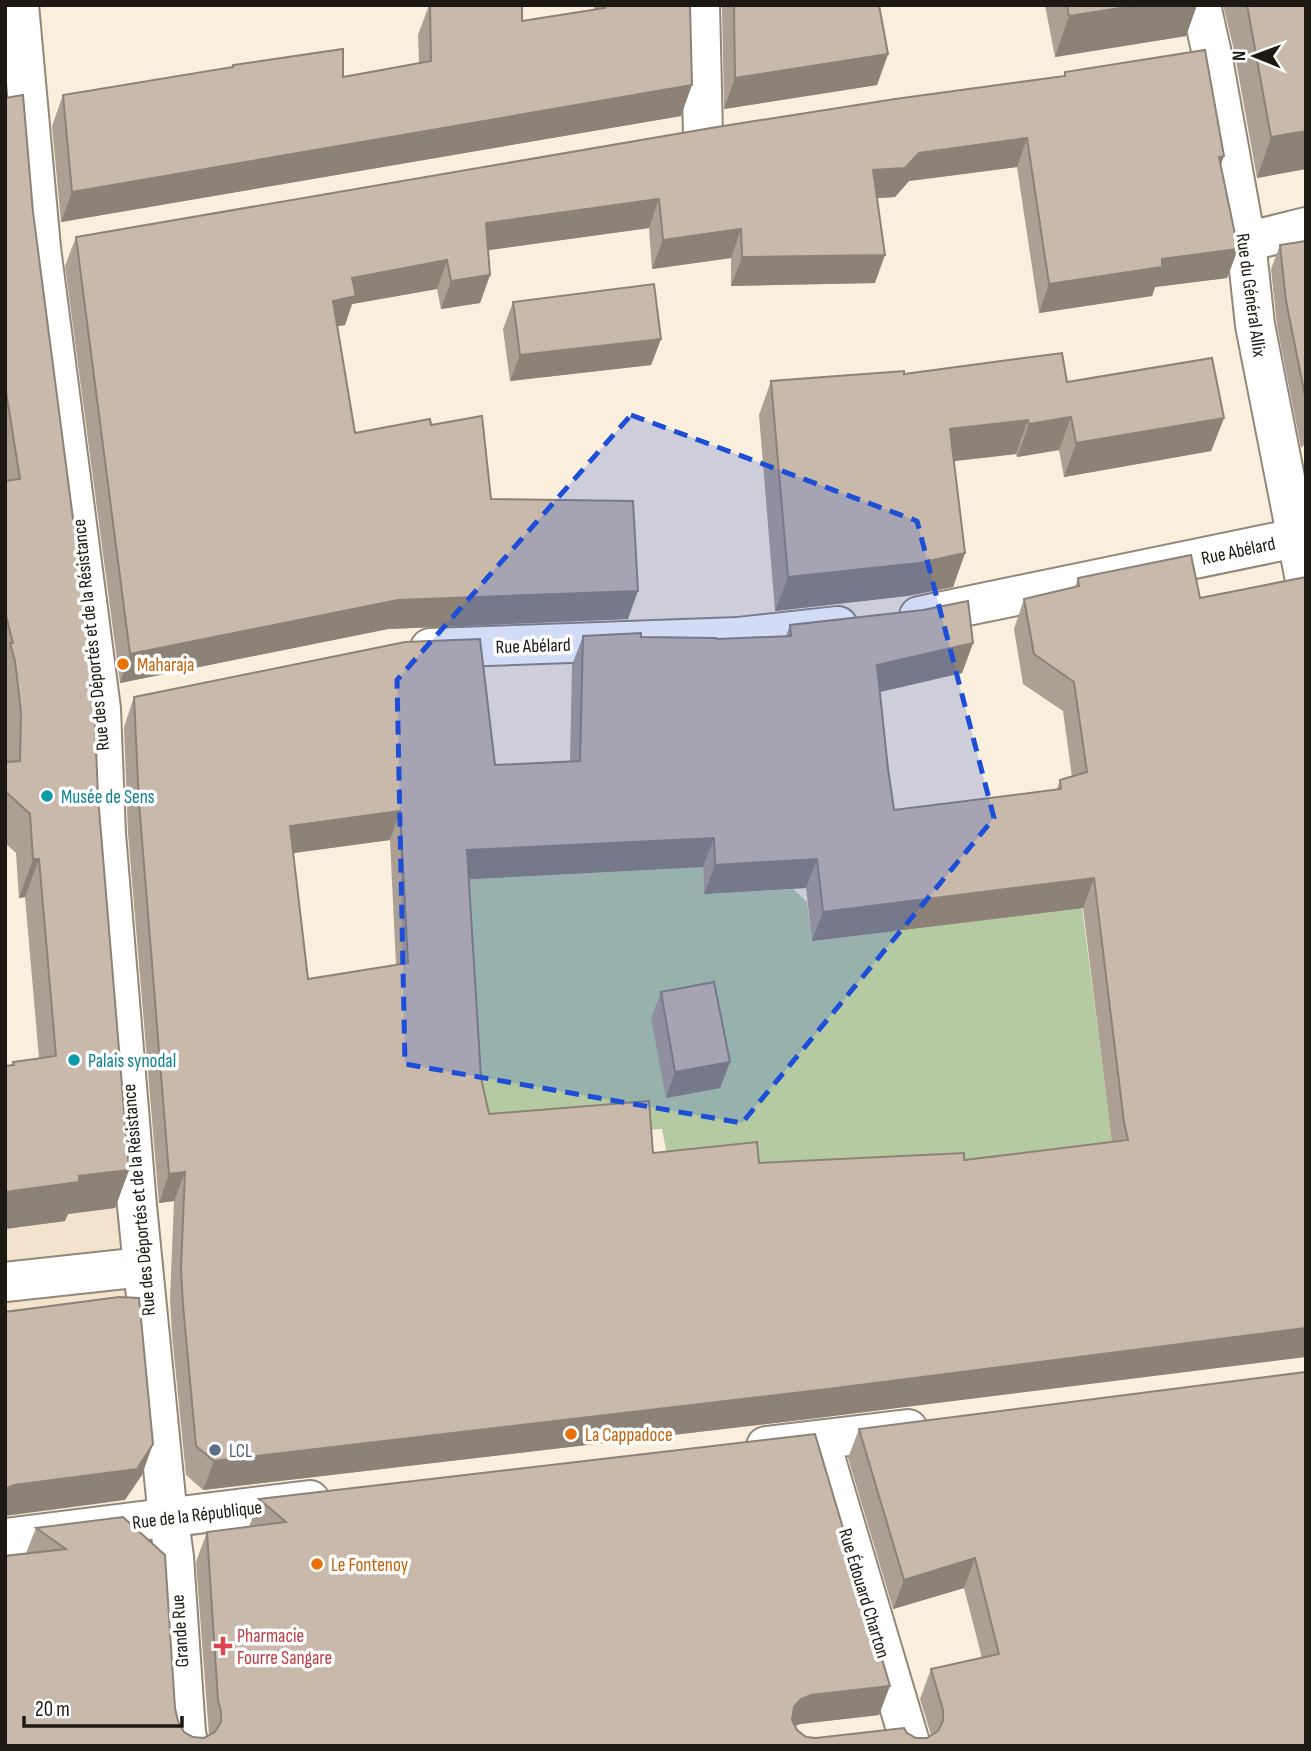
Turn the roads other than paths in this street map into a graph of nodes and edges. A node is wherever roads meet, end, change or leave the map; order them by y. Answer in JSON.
{"nodes":[{"id":1,"x":19,"y":5,"type":"edge"},
{"id":2,"x":700,"y":5,"type":"edge"},
{"id":3,"x":1201,"y":5,"type":"edge"},
{"id":4,"x":703,"y":135,"type":"edge"},
{"id":5,"x":1306,"y":227,"type":"edge"},
{"id":6,"x":1245,"y":242,"type":"junction"},
{"id":7,"x":1298,"y":517,"type":"edge"},
{"id":8,"x":1306,"y":584,"type":"edge"},
{"id":9,"x":392,"y":650,"type":"edge"},
{"id":10,"x":143,"y":1267,"type":"junction"},
{"id":11,"x":5,"y":1282,"type":"edge"},
{"id":12,"x":945,"y":1424,"type":"edge"},
{"id":13,"x":820,"y":1440,"type":"junction"},
{"id":14,"x":737,"y":1449,"type":"edge"},
{"id":15,"x":337,"y":1496,"type":"edge"},
{"id":16,"x":169,"y":1517,"type":"junction"},
{"id":17,"x":5,"y":1538,"type":"edge"},
{"id":18,"x":868,"y":1738,"type":"edge"},
{"id":19,"x":909,"y":1740,"type":"edge"},
{"id":20,"x":189,"y":1746,"type":"edge"}],
"edges":[{"from":1,"to":10,"type":"street","name":"Rue des Déportés et de la Résistance"},
{"from":2,"to":4,"type":"street"},
{"from":3,"to":6,"type":"street","name":"Rue du Général Allix"},
{"from":5,"to":6,"type":"street"},
{"from":6,"to":7,"type":"street","name":"Rue du Général Allix"},
{"from":7,"to":8,"type":"street","name":"Rue du Général Allix"},
{"from":7,"to":9,"type":"street","name":"Rue Abélard"},
{"from":10,"to":11,"type":"street"},
{"from":10,"to":16,"type":"street","name":"Rue des Déportés et de la Résistance"},
{"from":12,"to":13,"type":"street"},
{"from":13,"to":14,"type":"street"},
{"from":13,"to":19,"type":"street","name":"Rue Édouard Charton"},
{"from":15,"to":16,"type":"street","name":"Rue de la République"},
{"from":16,"to":17,"type":"street","name":"Rue de la République"},
{"from":16,"to":20,"type":"street","name":"Grande Rue"},
{"from":18,"to":19,"type":"street"}]}
